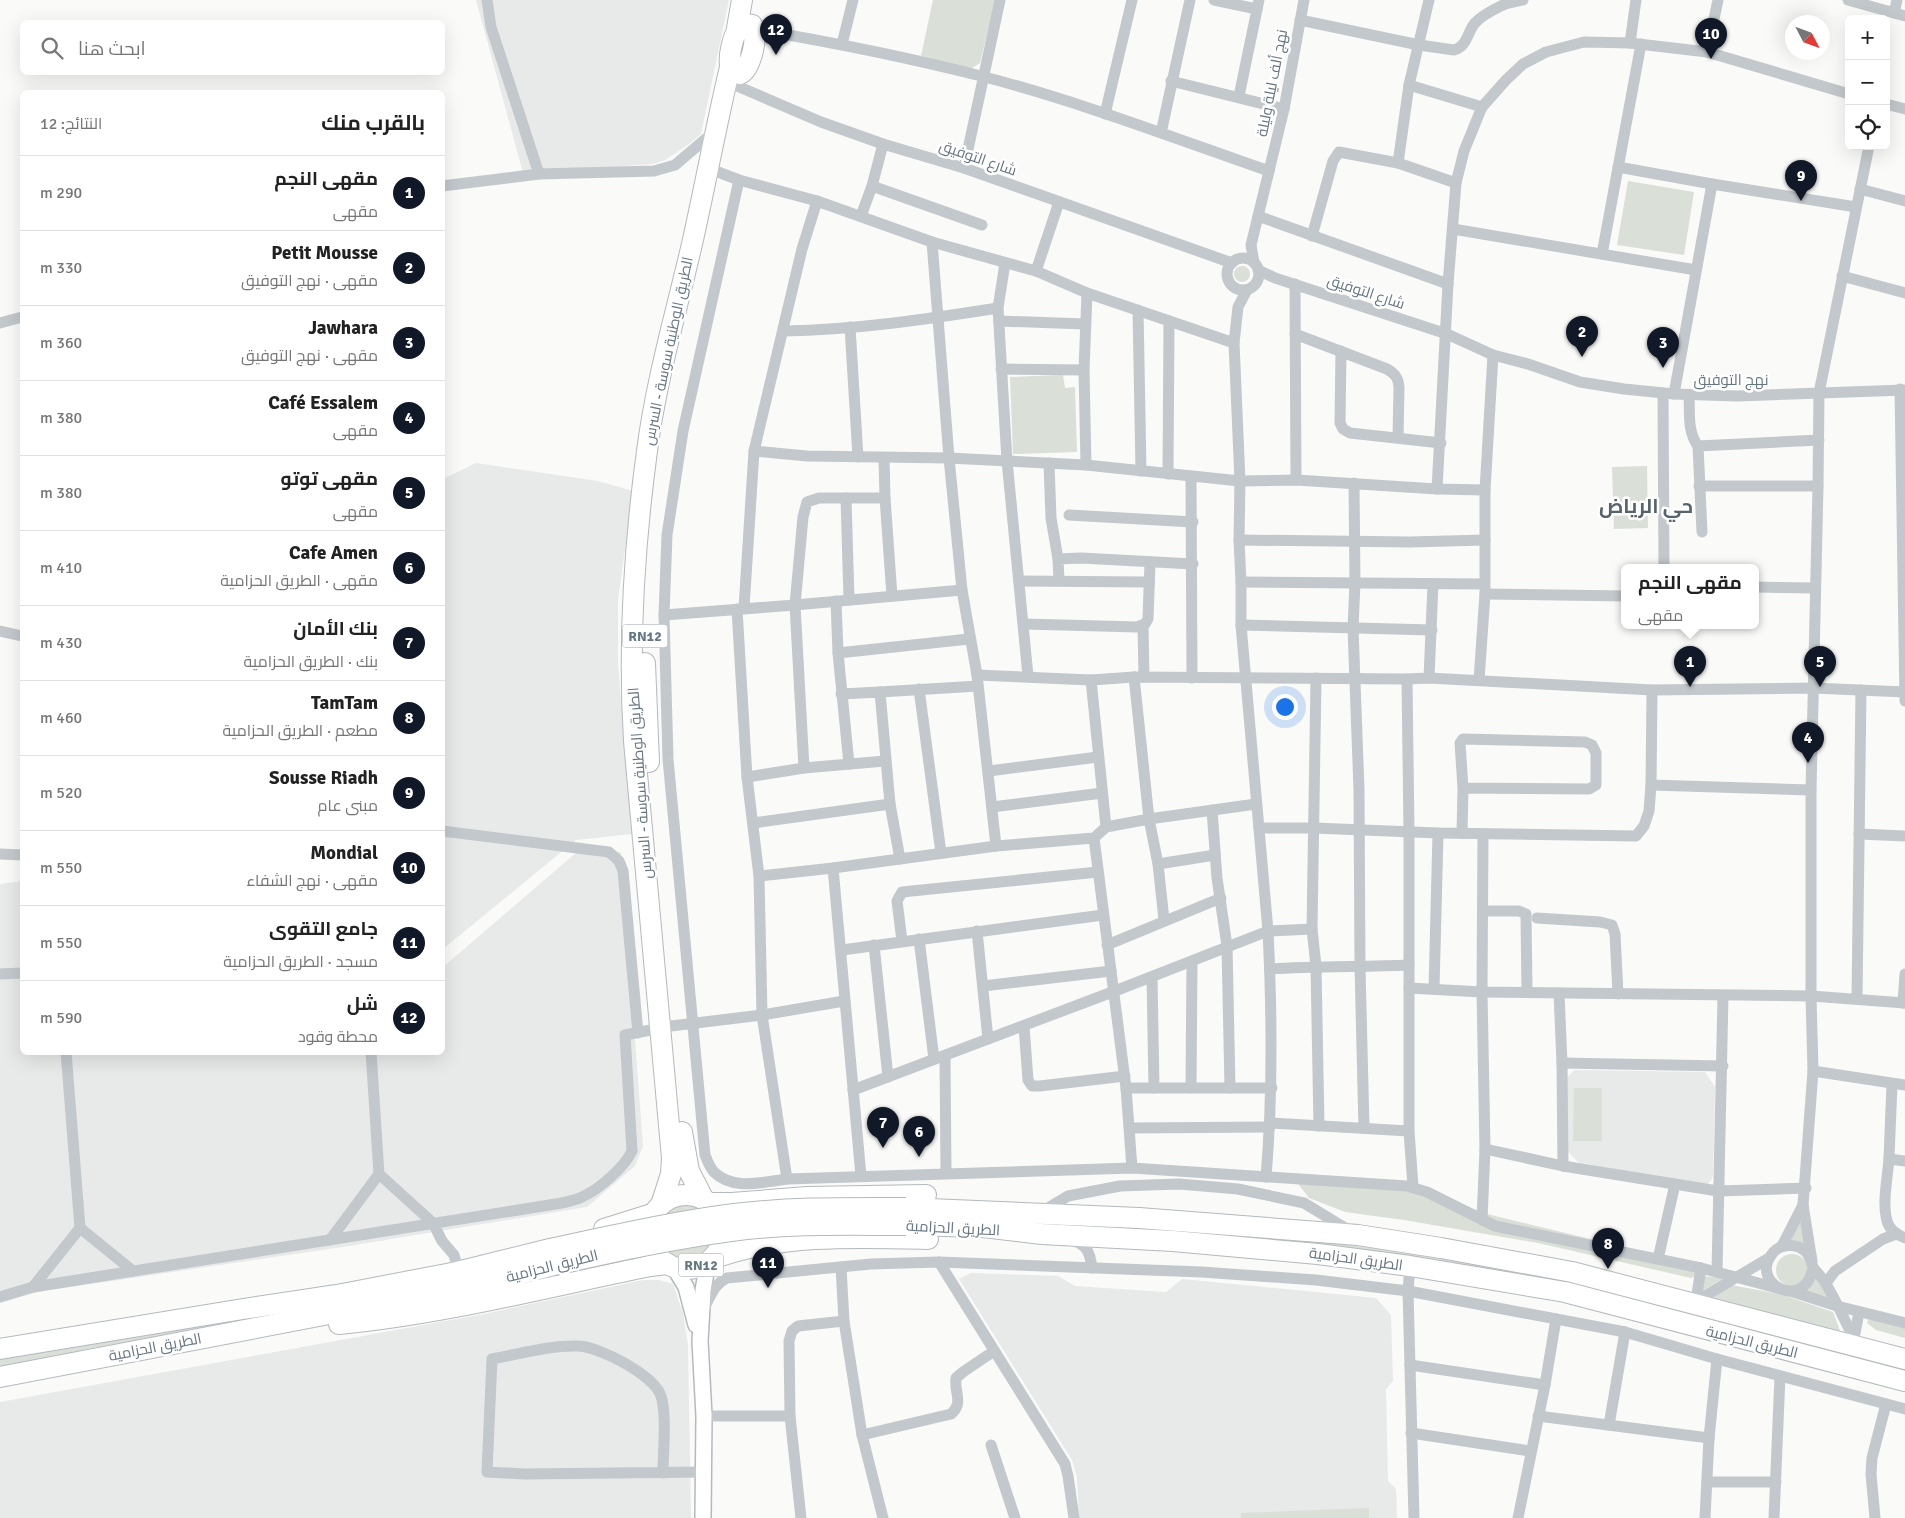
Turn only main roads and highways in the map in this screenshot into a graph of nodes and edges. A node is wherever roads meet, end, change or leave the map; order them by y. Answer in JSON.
{"nodes":[{"id":1,"x":742,"y":0,"type":"edge"},
{"id":2,"x":756,"y":0,"type":"edge"},
{"id":3,"x":748,"y":27,"type":"junction"},
{"id":4,"x":736,"y":76,"type":"junction"},
{"id":5,"x":665,"y":1027,"type":"junction"},
{"id":6,"x":707,"y":1202,"type":"junction"},
{"id":7,"x":658,"y":1209,"type":"junction"},
{"id":8,"x":1041,"y":1212,"type":"junction"},
{"id":9,"x":906,"y":1216,"type":"junction"},
{"id":10,"x":1042,"y":1234,"type":"junction"},
{"id":11,"x":552,"y":1257,"type":"junction"},
{"id":12,"x":710,"y":1260,"type":"junction"},
{"id":13,"x":671,"y":1266,"type":"junction"},
{"id":14,"x":243,"y":1309,"type":"junction"},
{"id":15,"x":248,"y":1330,"type":"junction"},
{"id":16,"x":700,"y":1341,"type":"junction"},
{"id":17,"x":0,"y":1349,"type":"edge"},
{"id":18,"x":1905,"y":1359,"type":"edge"},
{"id":19,"x":0,"y":1377,"type":"edge"},
{"id":20,"x":1905,"y":1381,"type":"edge"},
{"id":21,"x":703,"y":1518,"type":"edge"}],
"edges":[{"from":1,"to":3,"type":"highway","number":"RN12"},
{"from":2,"to":3,"type":"highway","number":"RN12"},
{"from":3,"to":4,"type":"highway","number":"RN12"},
{"from":4,"to":5,"type":"highway","name":"الطريق الوطنية سوسة - السرس","number":"RN12"},
{"from":4,"to":5,"type":"highway","name":"الطريق الوطنية سوسة - السرس","number":"RN12"},
{"from":5,"to":6,"type":"highway","name":"الطريق الوطنية سوسة - السرس","number":"RN12"},
{"from":5,"to":7,"type":"highway","name":"الطريق الوطنية سوسة - السرس","number":"RN12"},
{"from":6,"to":7,"type":"highway"},
{"from":6,"to":8,"type":"highway"},
{"from":6,"to":12,"type":"highway","number":"RN12"},
{"from":7,"to":13,"type":"highway","number":"RN12"},
{"from":7,"to":14,"type":"highway"},
{"from":8,"to":9,"type":"highway","name":"الطريق الحزامية"},
{"from":8,"to":18,"type":"highway","name":"الطريق الحزامية"},
{"from":9,"to":10,"type":"highway","name":"الطريق الحزامية"},
{"from":9,"to":11,"type":"highway","name":"الطريق الحزامية","bridge":true},
{"from":10,"to":12,"type":"highway"},
{"from":10,"to":20,"type":"highway","name":"الطريق الحزامية"},
{"from":11,"to":14,"type":"highway","name":"الطريق الحزامية"},
{"from":11,"to":15,"type":"highway","name":"الطريق الحزامية"},
{"from":12,"to":13,"type":"highway","number":"RN12"},
{"from":12,"to":16,"type":"main road","number":"RN12"},
{"from":13,"to":15,"type":"highway"},
{"from":13,"to":16,"type":"main road","number":"RN12"},
{"from":14,"to":17,"type":"highway","name":"الطريق الحزامية"},
{"from":15,"to":19,"type":"highway","name":"الطريق الحزامية"},
{"from":16,"to":21,"type":"main road","number":"RN12"}]}
